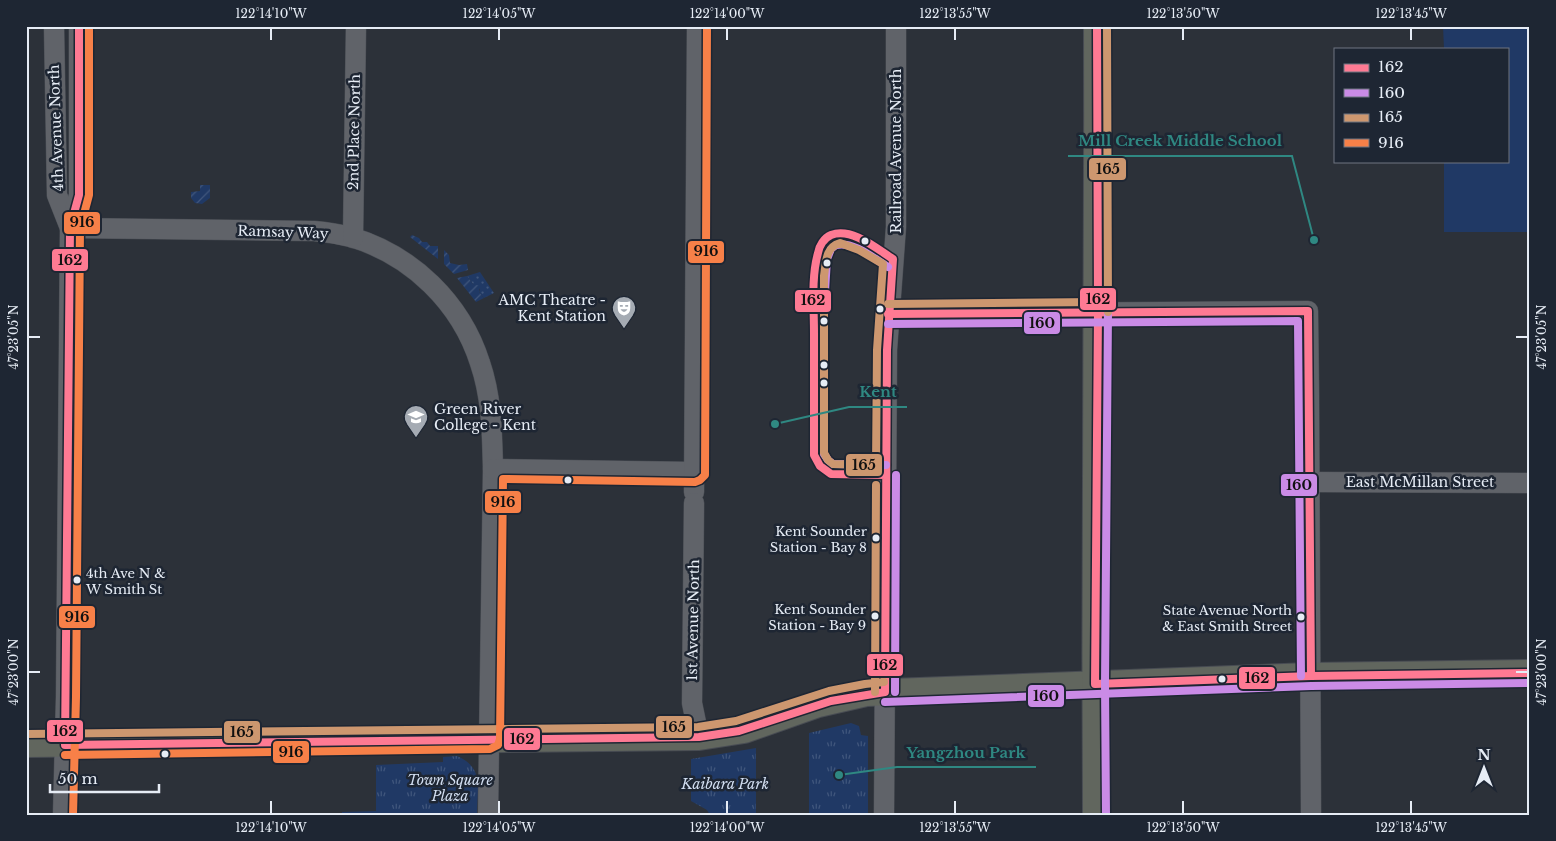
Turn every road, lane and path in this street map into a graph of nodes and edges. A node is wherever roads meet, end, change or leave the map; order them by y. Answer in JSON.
{"nodes":[{"id":1,"x":54,"y":26,"type":"edge"},
{"id":2,"x":79,"y":26,"type":"edge"},
{"id":3,"x":356,"y":26,"type":"edge"},
{"id":4,"x":697,"y":26,"type":"edge"},
{"id":5,"x":896,"y":26,"type":"edge"},
{"id":6,"x":1097,"y":26,"type":"edge"},
{"id":7,"x":70,"y":228,"type":"junction"},
{"id":8,"x":353,"y":238,"type":"junction"},
{"id":9,"x":1098,"y":312,"type":"junction"},
{"id":10,"x":888,"y":314,"type":"junction"},
{"id":11,"x":493,"y":469,"type":"junction"},
{"id":12,"x":695,"y":472,"type":"junction"},
{"id":13,"x":1310,"y":482,"type":"junction"},
{"id":14,"x":1530,"y":483,"type":"edge"},
{"id":15,"x":1530,"y":673,"type":"edge"},
{"id":16,"x":1311,"y":676,"type":"junction"},
{"id":17,"x":1095,"y":684,"type":"junction"},
{"id":18,"x":884,"y":692,"type":"junction"},
{"id":19,"x":699,"y":737,"type":"junction"},
{"id":20,"x":490,"y":739,"type":"junction"},
{"id":21,"x":26,"y":744,"type":"edge"},
{"id":22,"x":65,"y":745,"type":"junction"},
{"id":23,"x":63,"y":815,"type":"edge"},
{"id":24,"x":488,"y":815,"type":"edge"},
{"id":25,"x":884,"y":815,"type":"edge"},
{"id":26,"x":1096,"y":815,"type":"edge"},
{"id":27,"x":1311,"y":815,"type":"edge"}],
"edges":[{"from":1,"to":7,"type":"street","name":"4th Avenue North"},
{"from":2,"to":7,"type":"street","name":"4th Avenue North"},
{"from":3,"to":8,"type":"street","name":"2nd Place North"},
{"from":4,"to":12,"type":"street","name":"1st Avenue North"},
{"from":5,"to":10,"type":"street","name":"Railroad Avenue North"},
{"from":6,"to":9,"type":"main road"},
{"from":7,"to":8,"type":"street","name":"Ramsay Way"},
{"from":7,"to":22,"type":"street","name":"4th Avenue North"},
{"from":8,"to":11,"type":"street","name":"Ramsay Way"},
{"from":9,"to":10,"type":"street"},
{"from":9,"to":13,"type":"street"},
{"from":9,"to":17,"type":"main road"},
{"from":10,"to":18,"type":"street","name":"Railroad Avenue North"},
{"from":11,"to":12,"type":"street"},
{"from":11,"to":20,"type":"street","name":"Ramsay Way"},
{"from":12,"to":19,"type":"street","name":"1st Avenue North"},
{"from":13,"to":14,"type":"street","name":"East McMillan Street"},
{"from":13,"to":16,"type":"street"},
{"from":15,"to":16,"type":"main road"},
{"from":16,"to":17,"type":"main road"},
{"from":16,"to":27,"type":"street"},
{"from":17,"to":18,"type":"main road"},
{"from":17,"to":26,"type":"main road"},
{"from":18,"to":19,"type":"main road"},
{"from":18,"to":25,"type":"street","name":"Railroad Avenue North"},
{"from":19,"to":20,"type":"main road"},
{"from":20,"to":22,"type":"main road"},
{"from":20,"to":24,"type":"street","name":"Ramsay Way"},
{"from":21,"to":22,"type":"main road"},
{"from":22,"to":23,"type":"street","name":"4th Avenue North"}]}
